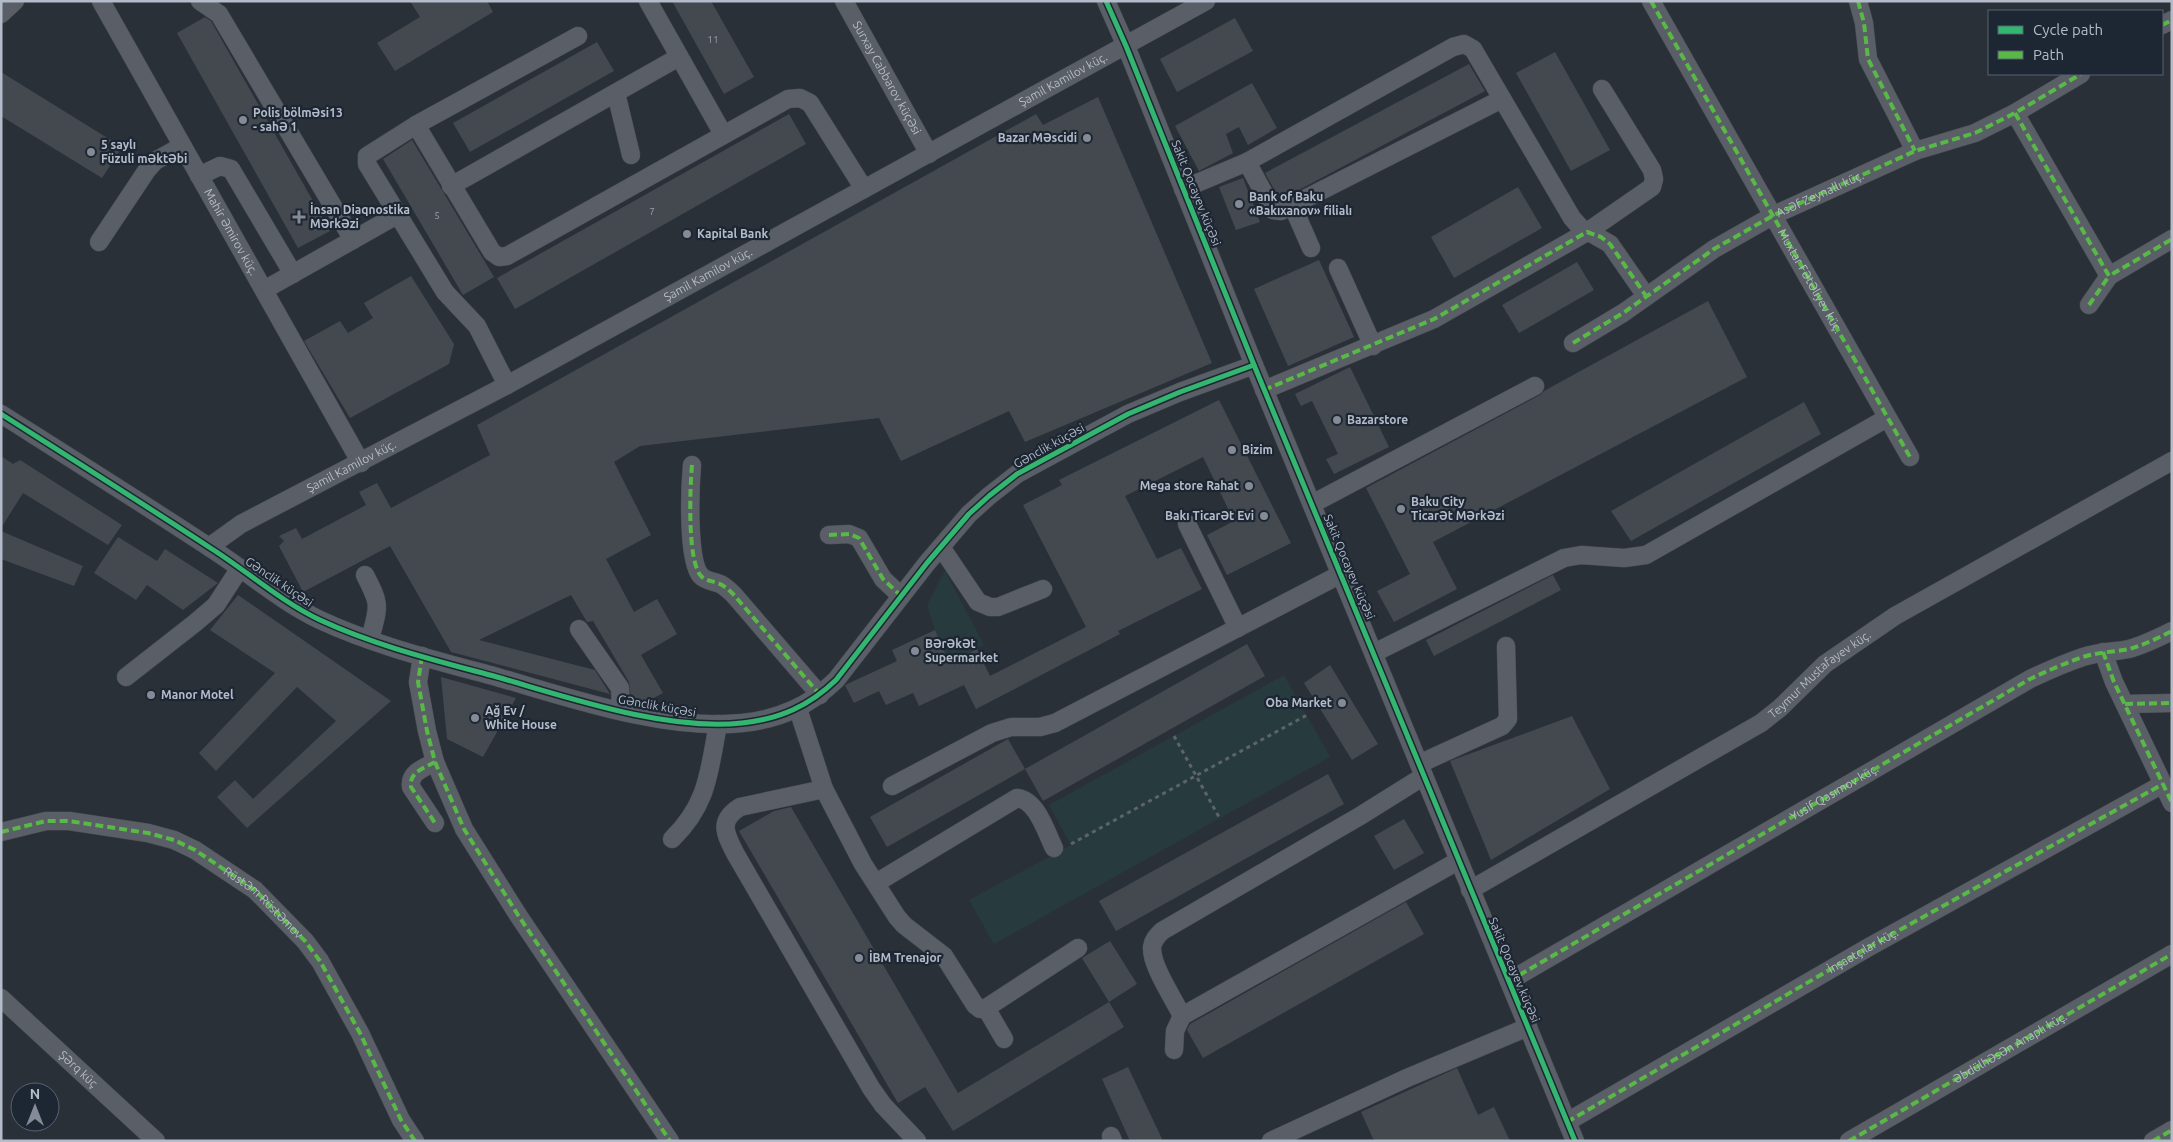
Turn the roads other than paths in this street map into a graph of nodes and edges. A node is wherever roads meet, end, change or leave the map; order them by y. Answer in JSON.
{"nodes":[{"id":1,"x":16,"y":1,"type":"edge"},
{"id":2,"x":101,"y":1,"type":"edge"},
{"id":3,"x":200,"y":1,"type":"edge"},
{"id":4,"x":648,"y":1,"type":"edge"},
{"id":5,"x":844,"y":1,"type":"edge"},
{"id":6,"x":1106,"y":1,"type":"edge"},
{"id":7,"x":1206,"y":1,"type":"edge"},
{"id":8,"x":1652,"y":1,"type":"edge"},
{"id":9,"x":1858,"y":1,"type":"edge"},
{"id":10,"x":1,"y":14,"type":"edge"},
{"id":11,"x":578,"y":36,"type":"dead end"},
{"id":12,"x":1126,"y":46,"type":"junction"},
{"id":13,"x":679,"y":57,"type":"junction"},
{"id":14,"x":2079,"y":75,"type":"edge"},
{"id":15,"x":1602,"y":89,"type":"dead end"},
{"id":16,"x":616,"y":92,"type":"junction"},
{"id":17,"x":1502,"y":99,"type":"junction"},
{"id":18,"x":2015,"y":113,"type":"junction"},
{"id":19,"x":416,"y":125,"type":"junction"},
{"id":20,"x":722,"y":134,"type":"junction"},
{"id":21,"x":182,"y":146,"type":"junction"},
{"id":22,"x":1914,"y":151,"type":"junction"},
{"id":23,"x":929,"y":154,"type":"junction"},
{"id":24,"x":632,"y":155,"type":"dead end"},
{"id":25,"x":1247,"y":162,"type":"junction"},
{"id":26,"x":199,"y":176,"type":"junction"},
{"id":27,"x":451,"y":186,"type":"junction"},
{"id":28,"x":864,"y":189,"type":"junction"},
{"id":29,"x":1183,"y":189,"type":"junction"},
{"id":30,"x":1293,"y":206,"type":"junction"},
{"id":31,"x":1774,"y":214,"type":"junction"},
{"id":32,"x":397,"y":215,"type":"junction"},
{"id":33,"x":1587,"y":232,"type":"junction"},
{"id":34,"x":2172,"y":239,"type":"edge"},
{"id":35,"x":353,"y":240,"type":"junction"},
{"id":36,"x":99,"y":242,"type":"dead end"},
{"id":37,"x":1312,"y":248,"type":"dead end"},
{"id":38,"x":1338,"y":268,"type":"dead end"},
{"id":39,"x":293,"y":274,"type":"junction"},
{"id":40,"x":2109,"y":276,"type":"junction"},
{"id":41,"x":264,"y":290,"type":"junction"},
{"id":42,"x":1646,"y":296,"type":"junction"},
{"id":43,"x":2090,"y":305,"type":"dead end"},
{"id":44,"x":1573,"y":343,"type":"dead end"},
{"id":45,"x":1373,"y":346,"type":"junction"},
{"id":46,"x":1254,"y":365,"type":"junction"},
{"id":47,"x":507,"y":385,"type":"junction"},
{"id":48,"x":1535,"y":386,"type":"dead end"},
{"id":49,"x":1264,"y":390,"type":"junction"},
{"id":50,"x":1,"y":414,"type":"edge"},
{"id":51,"x":1887,"y":418,"type":"junction"},
{"id":52,"x":1910,"y":457,"type":"dead end"},
{"id":53,"x":2172,"y":461,"type":"edge"},
{"id":54,"x":361,"y":462,"type":"junction"},
{"id":55,"x":692,"y":465,"type":"dead end"},
{"id":56,"x":1312,"y":504,"type":"junction"},
{"id":57,"x":1187,"y":524,"type":"dead end"},
{"id":58,"x":829,"y":535,"type":"dead end"},
{"id":59,"x":209,"y":547,"type":"junction"},
{"id":60,"x":941,"y":547,"type":"junction"},
{"id":61,"x":240,"y":568,"type":"junction"},
{"id":62,"x":1341,"y":574,"type":"junction"},
{"id":63,"x":365,"y":575,"type":"dead end"},
{"id":64,"x":1043,"y":589,"type":"dead end"},
{"id":65,"x":901,"y":596,"type":"junction"},
{"id":66,"x":1238,"y":628,"type":"junction"},
{"id":67,"x":579,"y":629,"type":"dead end"},
{"id":68,"x":2172,"y":631,"type":"edge"},
{"id":69,"x":370,"y":639,"type":"junction"},
{"id":70,"x":1506,"y":646,"type":"dead end"},
{"id":71,"x":2103,"y":652,"type":"junction"},
{"id":72,"x":1374,"y":654,"type":"junction"},
{"id":73,"x":422,"y":656,"type":"junction"},
{"id":74,"x":126,"y":677,"type":"dead end"},
{"id":75,"x":820,"y":695,"type":"junction"},
{"id":76,"x":2172,"y":703,"type":"edge"},
{"id":77,"x":2125,"y":704,"type":"junction"},
{"id":78,"x":798,"y":709,"type":"junction"},
{"id":79,"x":622,"y":710,"type":"junction"},
{"id":80,"x":718,"y":724,"type":"junction"},
{"id":81,"x":435,"y":762,"type":"junction"},
{"id":82,"x":1421,"y":770,"type":"junction"},
{"id":83,"x":2163,"y":784,"type":"junction"},
{"id":84,"x":892,"y":786,"type":"dead end"},
{"id":85,"x":824,"y":789,"type":"junction"},
{"id":86,"x":2172,"y":803,"type":"edge"},
{"id":87,"x":435,"y":823,"type":"dead end"},
{"id":88,"x":1,"y":832,"type":"edge"},
{"id":89,"x":672,"y":839,"type":"dead end"},
{"id":90,"x":1063,"y":846,"type":"road end"},
{"id":91,"x":1458,"y":861,"type":"junction"},
{"id":92,"x":876,"y":883,"type":"junction"},
{"id":93,"x":1470,"y":890,"type":"junction"},
{"id":94,"x":1078,"y":948,"type":"dead end"},
{"id":95,"x":2172,"y":954,"type":"edge"},
{"id":96,"x":1509,"y":981,"type":"junction"},
{"id":97,"x":1,"y":998,"type":"edge"},
{"id":98,"x":986,"y":1008,"type":"junction"},
{"id":99,"x":1182,"y":1016,"type":"junction"},
{"id":100,"x":1528,"y":1027,"type":"junction"},
{"id":101,"x":1004,"y":1039,"type":"dead end"},
{"id":102,"x":1174,"y":1050,"type":"dead end"},
{"id":103,"x":1567,"y":1122,"type":"junction"},
{"id":104,"x":2172,"y":1130,"type":"edge"},
{"id":105,"x":156,"y":1141,"type":"edge"},
{"id":106,"x":415,"y":1141,"type":"edge"},
{"id":107,"x":670,"y":1141,"type":"edge"},
{"id":108,"x":917,"y":1141,"type":"edge"},
{"id":109,"x":1271,"y":1141,"type":"edge"},
{"id":110,"x":1574,"y":1141,"type":"edge"},
{"id":111,"x":1849,"y":1141,"type":"edge"},
{"id":112,"x":2153,"y":1141,"type":"edge"}],
"edges":[{"from":1,"to":10,"type":"street"},
{"from":2,"to":21,"type":"street","name":"Mahir Əmirov küç."},
{"from":3,"to":35,"type":"street"},
{"from":4,"to":13,"type":"street"},
{"from":5,"to":23,"type":"street","name":"Surxay Cabbarov küçəsi"},
{"from":6,"to":12,"type":"street","name":"Sakit Qocayev küçəsi"},
{"from":7,"to":12,"type":"street","name":"Şamil Kamilov küç."},
{"from":8,"to":31,"type":"street","name":"Muxtar Fətəliyev küç."},
{"from":9,"to":22,"type":"street"},
{"from":11,"to":19,"type":"street"},
{"from":12,"to":23,"type":"street","name":"Şamil Kamilov küç."},
{"from":12,"to":29,"type":"street","name":"Sakit Qocayev küçəsi"},
{"from":13,"to":16,"type":"street"},
{"from":13,"to":20,"type":"street"},
{"from":14,"to":18,"type":"street","name":"Asəf Zeynallı küç."},
{"from":15,"to":33,"type":"street"},
{"from":16,"to":24,"type":"street"},
{"from":16,"to":27,"type":"street"},
{"from":17,"to":25,"type":"street"},
{"from":17,"to":30,"type":"street"},
{"from":17,"to":33,"type":"street"},
{"from":18,"to":22,"type":"street","name":"Asəf Zeynallı küç."},
{"from":18,"to":40,"type":"street"},
{"from":19,"to":27,"type":"street"},
{"from":19,"to":32,"type":"street"},
{"from":20,"to":27,"type":"street"},
{"from":20,"to":28,"type":"street"},
{"from":21,"to":26,"type":"street","name":"Mahir Əmirov küç."},
{"from":21,"to":36,"type":"street"},
{"from":22,"to":31,"type":"street","name":"Asəf Zeynallı küç."},
{"from":23,"to":28,"type":"street","name":"Şamil Kamilov küç."},
{"from":25,"to":29,"type":"street"},
{"from":25,"to":30,"type":"street"},
{"from":26,"to":39,"type":"street"},
{"from":26,"to":41,"type":"street","name":"Mahir Əmirov küç."},
{"from":28,"to":47,"type":"street","name":"Şamil Kamilov küç."},
{"from":29,"to":46,"type":"street","name":"Sakit Qocayev küçəsi"},
{"from":30,"to":37,"type":"street"},
{"from":31,"to":42,"type":"street","name":"Asəf Zeynallı küç."},
{"from":31,"to":51,"type":"street","name":"Muxtar Fətəliyev küç."},
{"from":32,"to":35,"type":"street"},
{"from":32,"to":47,"type":"street"},
{"from":33,"to":42,"type":"street"},
{"from":33,"to":45,"type":"street"},
{"from":34,"to":40,"type":"street"},
{"from":35,"to":39,"type":"street"},
{"from":38,"to":45,"type":"street"},
{"from":39,"to":41,"type":"street"},
{"from":40,"to":43,"type":"street"},
{"from":41,"to":54,"type":"street","name":"Mahir Əmirov küç."},
{"from":42,"to":44,"type":"street","name":"Asəf Zeynallı küç."},
{"from":45,"to":49,"type":"street"},
{"from":46,"to":49,"type":"street","name":"Sakit Qocayev küçəsi"},
{"from":46,"to":60,"type":"street","name":"Gənclik küçəsi"},
{"from":47,"to":54,"type":"street","name":"Şamil Kamilov küç."},
{"from":48,"to":56,"type":"street"},
{"from":49,"to":56,"type":"street","name":"Sakit Qocayev küçəsi"},
{"from":50,"to":59,"type":"street","name":"Gənclik küçəsi"},
{"from":51,"to":52,"type":"street","name":"Muxtar Fətəliyev küç."},
{"from":51,"to":72,"type":"street"},
{"from":53,"to":93,"type":"street","name":"Teymur Mustafayev küç."},
{"from":54,"to":59,"type":"street","name":"Şamil Kamilov küç."},
{"from":55,"to":75,"type":"street"},
{"from":56,"to":62,"type":"street","name":"Sakit Qocayev küçəsi"},
{"from":57,"to":66,"type":"street"},
{"from":58,"to":65,"type":"street"},
{"from":59,"to":61,"type":"street","name":"Gənclik küçəsi"},
{"from":60,"to":64,"type":"street"},
{"from":60,"to":65,"type":"street","name":"Gənclik küçəsi"},
{"from":61,"to":69,"type":"street","name":"Gənclik küçəsi"},
{"from":61,"to":74,"type":"street"},
{"from":62,"to":66,"type":"street"},
{"from":62,"to":72,"type":"street","name":"Sakit Qocayev küçəsi"},
{"from":63,"to":69,"type":"street"},
{"from":65,"to":75,"type":"street","name":"Gənclik küçəsi"},
{"from":66,"to":84,"type":"street"},
{"from":67,"to":79,"type":"street"},
{"from":68,"to":71,"type":"street","name":"Yusif Qasımov küç."},
{"from":69,"to":73,"type":"street","name":"Gənclik küçəsi"},
{"from":70,"to":82,"type":"street"},
{"from":71,"to":77,"type":"street"},
{"from":71,"to":96,"type":"street","name":"Yusif Qasımov küç."},
{"from":72,"to":82,"type":"street","name":"Sakit Qocayev küçəsi"},
{"from":73,"to":79,"type":"street","name":"Gənclik küçəsi"},
{"from":73,"to":81,"type":"street"},
{"from":75,"to":78,"type":"street","name":"Gənclik küçəsi"},
{"from":76,"to":77,"type":"street"},
{"from":77,"to":83,"type":"street"},
{"from":78,"to":80,"type":"street","name":"Gənclik küçəsi"},
{"from":78,"to":85,"type":"street"},
{"from":79,"to":80,"type":"street","name":"Gənclik küçəsi"},
{"from":80,"to":89,"type":"street"},
{"from":81,"to":87,"type":"street"},
{"from":81,"to":107,"type":"street"},
{"from":82,"to":91,"type":"street","name":"Sakit Qocayev küçəsi"},
{"from":82,"to":99,"type":"street"},
{"from":83,"to":86,"type":"street"},
{"from":83,"to":103,"type":"street","name":"İnşaatçılar küç."},
{"from":85,"to":92,"type":"street"},
{"from":85,"to":108,"type":"street"},
{"from":88,"to":106,"type":"street","name":"Rüstəm Rüstəmov"},
{"from":90,"to":92,"type":"street"},
{"from":91,"to":93,"type":"street","name":"Sakit Qocayev küçəsi"},
{"from":91,"to":99,"type":"street"},
{"from":92,"to":98,"type":"street"},
{"from":93,"to":96,"type":"street","name":"Sakit Qocayev küçəsi"},
{"from":94,"to":98,"type":"street"},
{"from":95,"to":111,"type":"street","name":"Əbdülhəsən Anaplı küç."},
{"from":96,"to":100,"type":"street","name":"Sakit Qocayev küçəsi"},
{"from":97,"to":105,"type":"street","name":"Şərq küç"},
{"from":98,"to":101,"type":"street"},
{"from":99,"to":102,"type":"street"},
{"from":100,"to":103,"type":"street","name":"Sakit Qocayev küçəsi"},
{"from":100,"to":109,"type":"street"},
{"from":103,"to":110,"type":"street","name":"Sakit Qocayev küçəsi"},
{"from":104,"to":112,"type":"street"}]}
